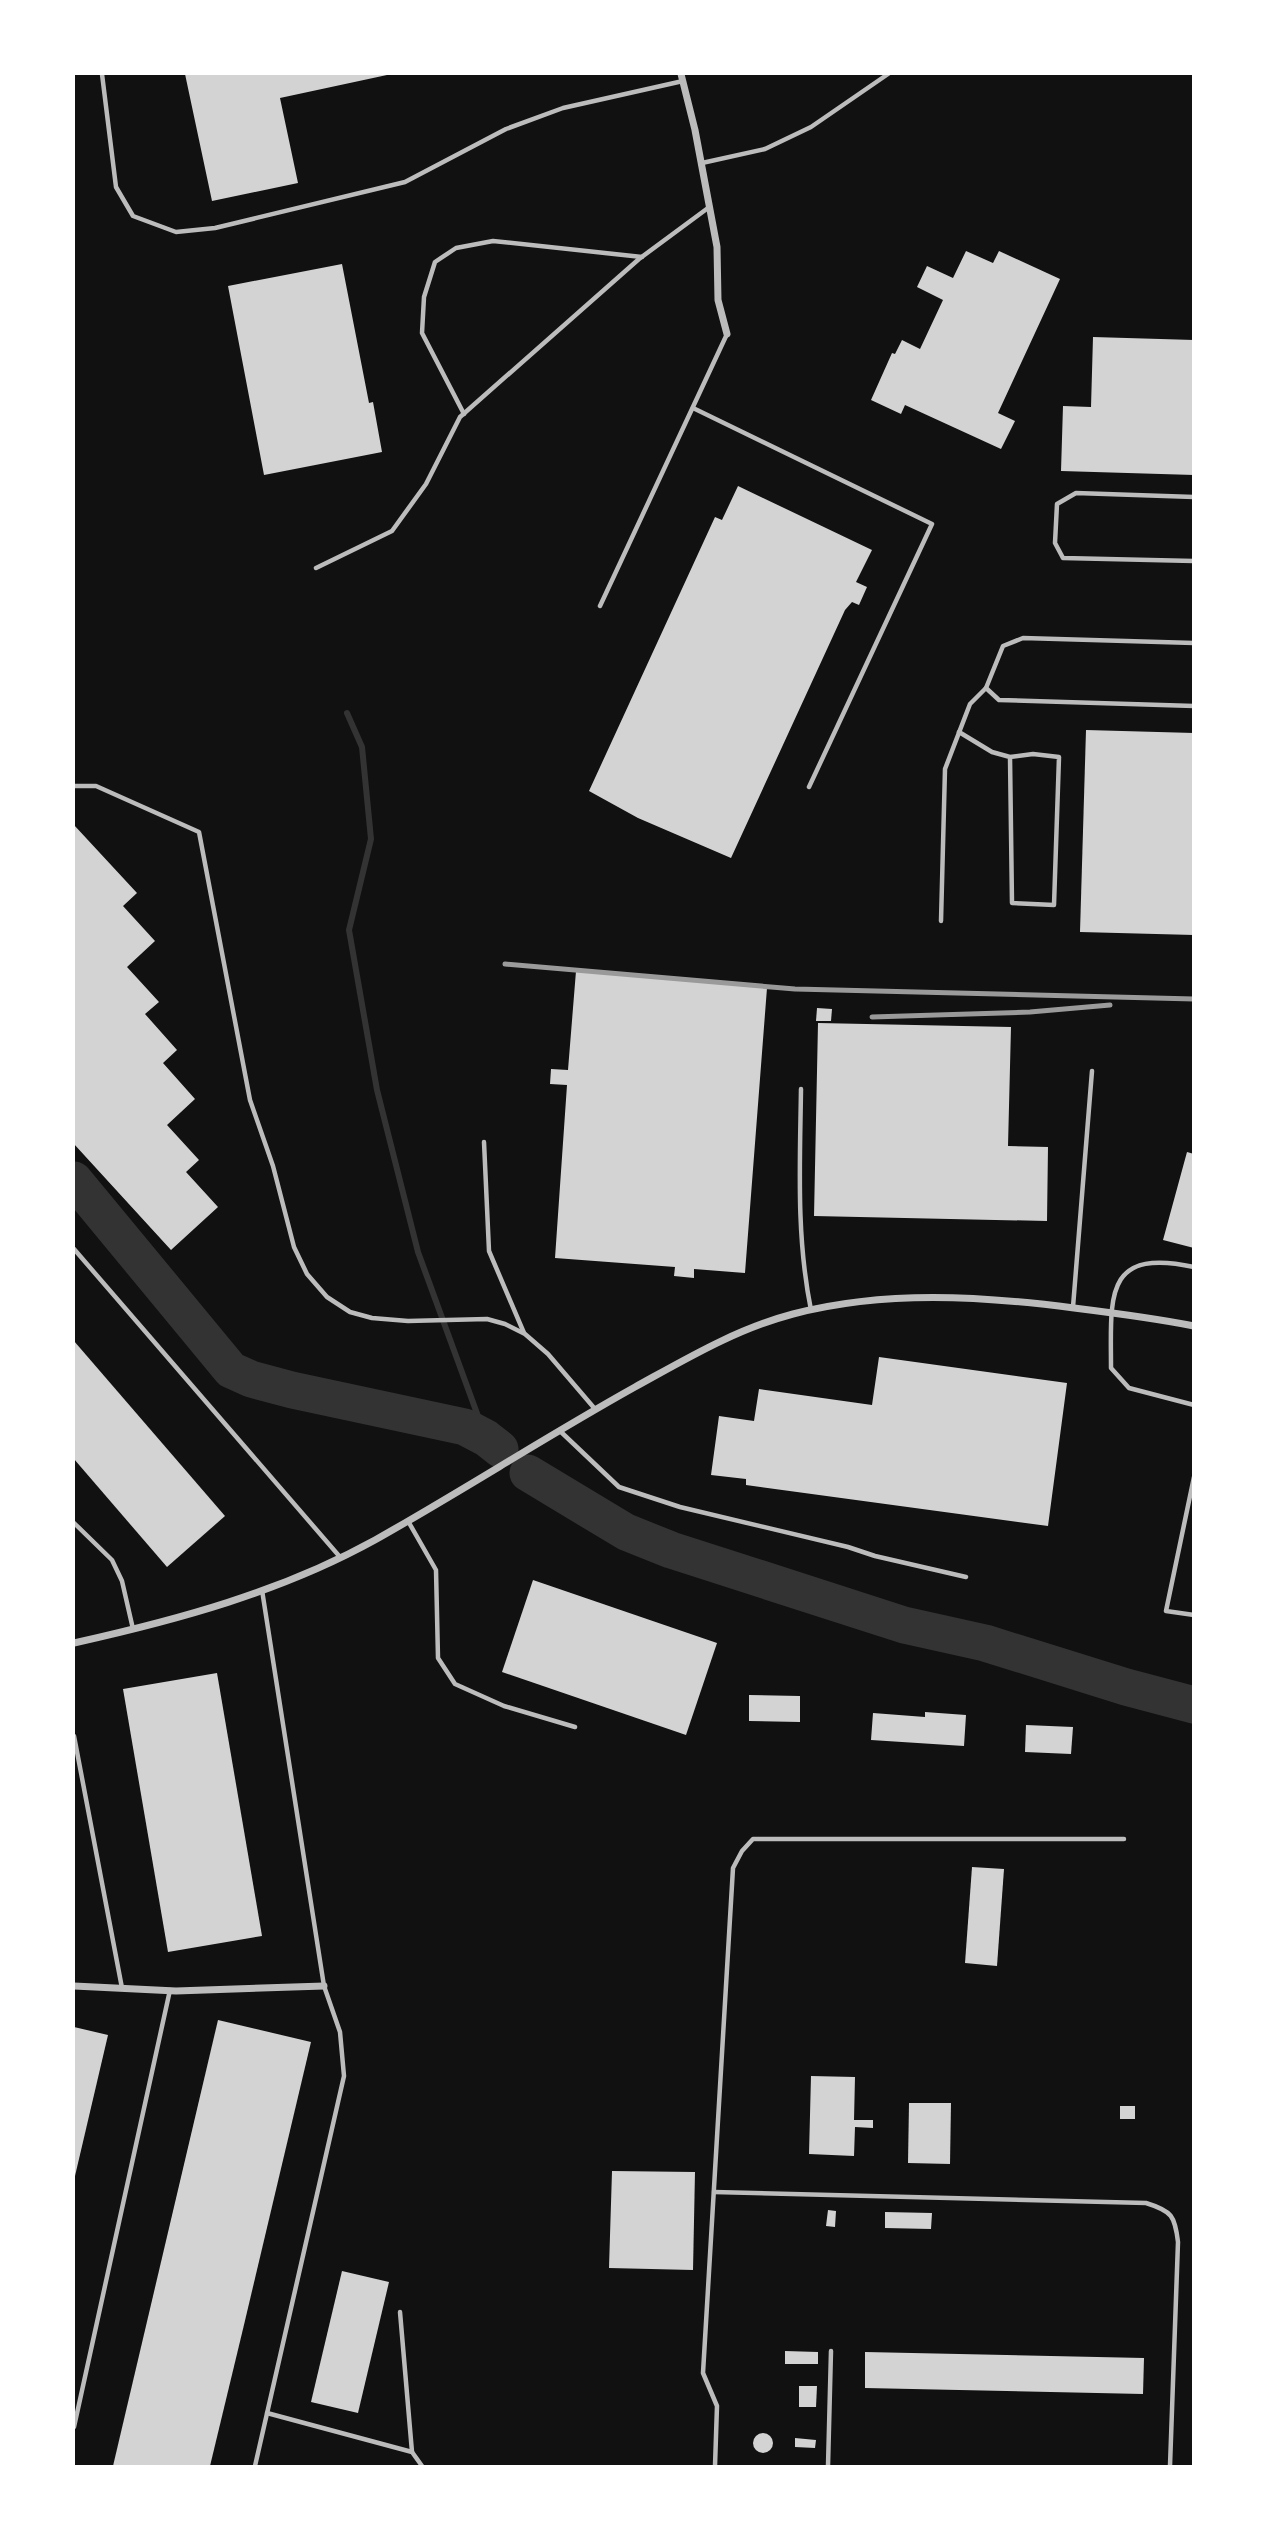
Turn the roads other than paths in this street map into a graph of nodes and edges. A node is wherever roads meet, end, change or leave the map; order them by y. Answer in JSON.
{"nodes":[{"id":1,"x":102,"y":74,"type":"edge"},
{"id":2,"x":888,"y":74,"type":"edge"},
{"id":3,"x":682,"y":77,"type":"edge"},
{"id":4,"x":701,"y":163,"type":"junction"},
{"id":5,"x":709,"y":207,"type":"junction"},
{"id":6,"x":643,"y":257,"type":"junction"},
{"id":7,"x":727,"y":334,"type":"joint"},
{"id":8,"x":693,"y":408,"type":"junction"},
{"id":9,"x":464,"y":414,"type":"junction"},
{"id":10,"x":1194,"y":497,"type":"edge"},
{"id":11,"x":1194,"y":561,"type":"edge"},
{"id":12,"x":316,"y":568,"type":"dead end"},
{"id":13,"x":600,"y":606,"type":"dead end"},
{"id":14,"x":1194,"y":643,"type":"edge"},
{"id":15,"x":986,"y":688,"type":"junction"},
{"id":16,"x":1194,"y":706,"type":"edge"},
{"id":17,"x":959,"y":732,"type":"junction"},
{"id":18,"x":1010,"y":757,"type":"junction"},
{"id":19,"x":74,"y":786,"type":"edge"},
{"id":20,"x":809,"y":787,"type":"dead end"},
{"id":21,"x":941,"y":921,"type":"dead end"},
{"id":22,"x":1092,"y":1071,"type":"dead end"},
{"id":23,"x":801,"y":1089,"type":"dead end"},
{"id":24,"x":484,"y":1142,"type":"dead end"},
{"id":25,"x":74,"y":1249,"type":"edge"},
{"id":26,"x":1194,"y":1267,"type":"edge"},
{"id":27,"x":1073,"y":1308,"type":"junction"},
{"id":28,"x":811,"y":1311,"type":"junction"},
{"id":29,"x":1111,"y":1313,"type":"junction"},
{"id":30,"x":1194,"y":1326,"type":"edge"},
{"id":31,"x":525,"y":1334,"type":"junction"},
{"id":32,"x":1194,"y":1405,"type":"edge"},
{"id":33,"x":595,"y":1409,"type":"junction"},
{"id":34,"x":560,"y":1430,"type":"junction"},
{"id":35,"x":1194,"y":1477,"type":"edge"},
{"id":36,"x":408,"y":1520,"type":"junction"},
{"id":37,"x":74,"y":1523,"type":"edge"},
{"id":38,"x":341,"y":1557,"type":"junction"},
{"id":39,"x":966,"y":1577,"type":"dead end"},
{"id":40,"x":262,"y":1590,"type":"junction"},
{"id":41,"x":1194,"y":1615,"type":"edge"},
{"id":42,"x":133,"y":1630,"type":"junction"},
{"id":43,"x":74,"y":1643,"type":"edge"},
{"id":44,"x":575,"y":1727,"type":"dead end"},
{"id":45,"x":74,"y":1736,"type":"edge"},
{"id":46,"x":1124,"y":1839,"type":"dead end"},
{"id":47,"x":74,"y":1986,"type":"edge"},
{"id":48,"x":324,"y":1986,"type":"junction"},
{"id":49,"x":122,"y":1988,"type":"junction"},
{"id":50,"x":170,"y":1990,"type":"junction"},
{"id":51,"x":714,"y":2192,"type":"junction"},
{"id":52,"x":400,"y":2312,"type":"dead end"},
{"id":53,"x":831,"y":2351,"type":"dead end"},
{"id":54,"x":267,"y":2413,"type":"junction"},
{"id":55,"x":74,"y":2427,"type":"edge"},
{"id":56,"x":412,"y":2452,"type":"junction"},
{"id":57,"x":255,"y":2466,"type":"edge"},
{"id":58,"x":422,"y":2466,"type":"edge"},
{"id":59,"x":715,"y":2466,"type":"edge"},
{"id":60,"x":828,"y":2466,"type":"edge"},
{"id":61,"x":1170,"y":2466,"type":"edge"}],
"edges":[{"from":1,"to":3,"type":"lane"},
{"from":2,"to":4,"type":"lane"},
{"from":3,"to":4,"type":"street"},
{"from":4,"to":5,"type":"street"},
{"from":5,"to":6,"type":"lane"},
{"from":5,"to":7,"type":"street"},
{"from":6,"to":9,"type":"lane"},
{"from":6,"to":9,"type":"lane"},
{"from":7,"to":8,"type":"lane"},
{"from":8,"to":13,"type":"lane"},
{"from":8,"to":20,"type":"lane"},
{"from":9,"to":12,"type":"lane"},
{"from":10,"to":11,"type":"lane"},
{"from":14,"to":15,"type":"lane"},
{"from":15,"to":16,"type":"lane"},
{"from":15,"to":17,"type":"lane"},
{"from":17,"to":18,"type":"lane"},
{"from":17,"to":21,"type":"lane"},
{"from":18,"to":18,"type":"lane"},
{"from":19,"to":31,"type":"lane"},
{"from":22,"to":27,"type":"lane"},
{"from":23,"to":28,"type":"lane"},
{"from":24,"to":31,"type":"lane"},
{"from":25,"to":38,"type":"lane"},
{"from":26,"to":29,"type":"lane"},
{"from":27,"to":28,"type":"street"},
{"from":27,"to":29,"type":"street"},
{"from":28,"to":33,"type":"street"},
{"from":29,"to":30,"type":"street"},
{"from":29,"to":32,"type":"lane"},
{"from":31,"to":33,"type":"lane"},
{"from":33,"to":34,"type":"street"},
{"from":34,"to":36,"type":"street"},
{"from":34,"to":39,"type":"lane"},
{"from":35,"to":41,"type":"lane"},
{"from":36,"to":38,"type":"street"},
{"from":36,"to":44,"type":"lane"},
{"from":37,"to":42,"type":"lane"},
{"from":38,"to":40,"type":"street"},
{"from":40,"to":42,"type":"street"},
{"from":40,"to":48,"type":"lane"},
{"from":42,"to":43,"type":"street"},
{"from":45,"to":49,"type":"lane"},
{"from":46,"to":51,"type":"lane"},
{"from":47,"to":49,"type":"street"},
{"from":48,"to":50,"type":"street"},
{"from":48,"to":54,"type":"lane"},
{"from":49,"to":50,"type":"street"},
{"from":50,"to":55,"type":"lane"},
{"from":51,"to":59,"type":"lane"},
{"from":51,"to":61,"type":"lane"},
{"from":52,"to":56,"type":"lane"},
{"from":53,"to":60,"type":"lane"},
{"from":54,"to":56,"type":"lane"},
{"from":54,"to":57,"type":"lane"},
{"from":56,"to":58,"type":"lane"}]}
